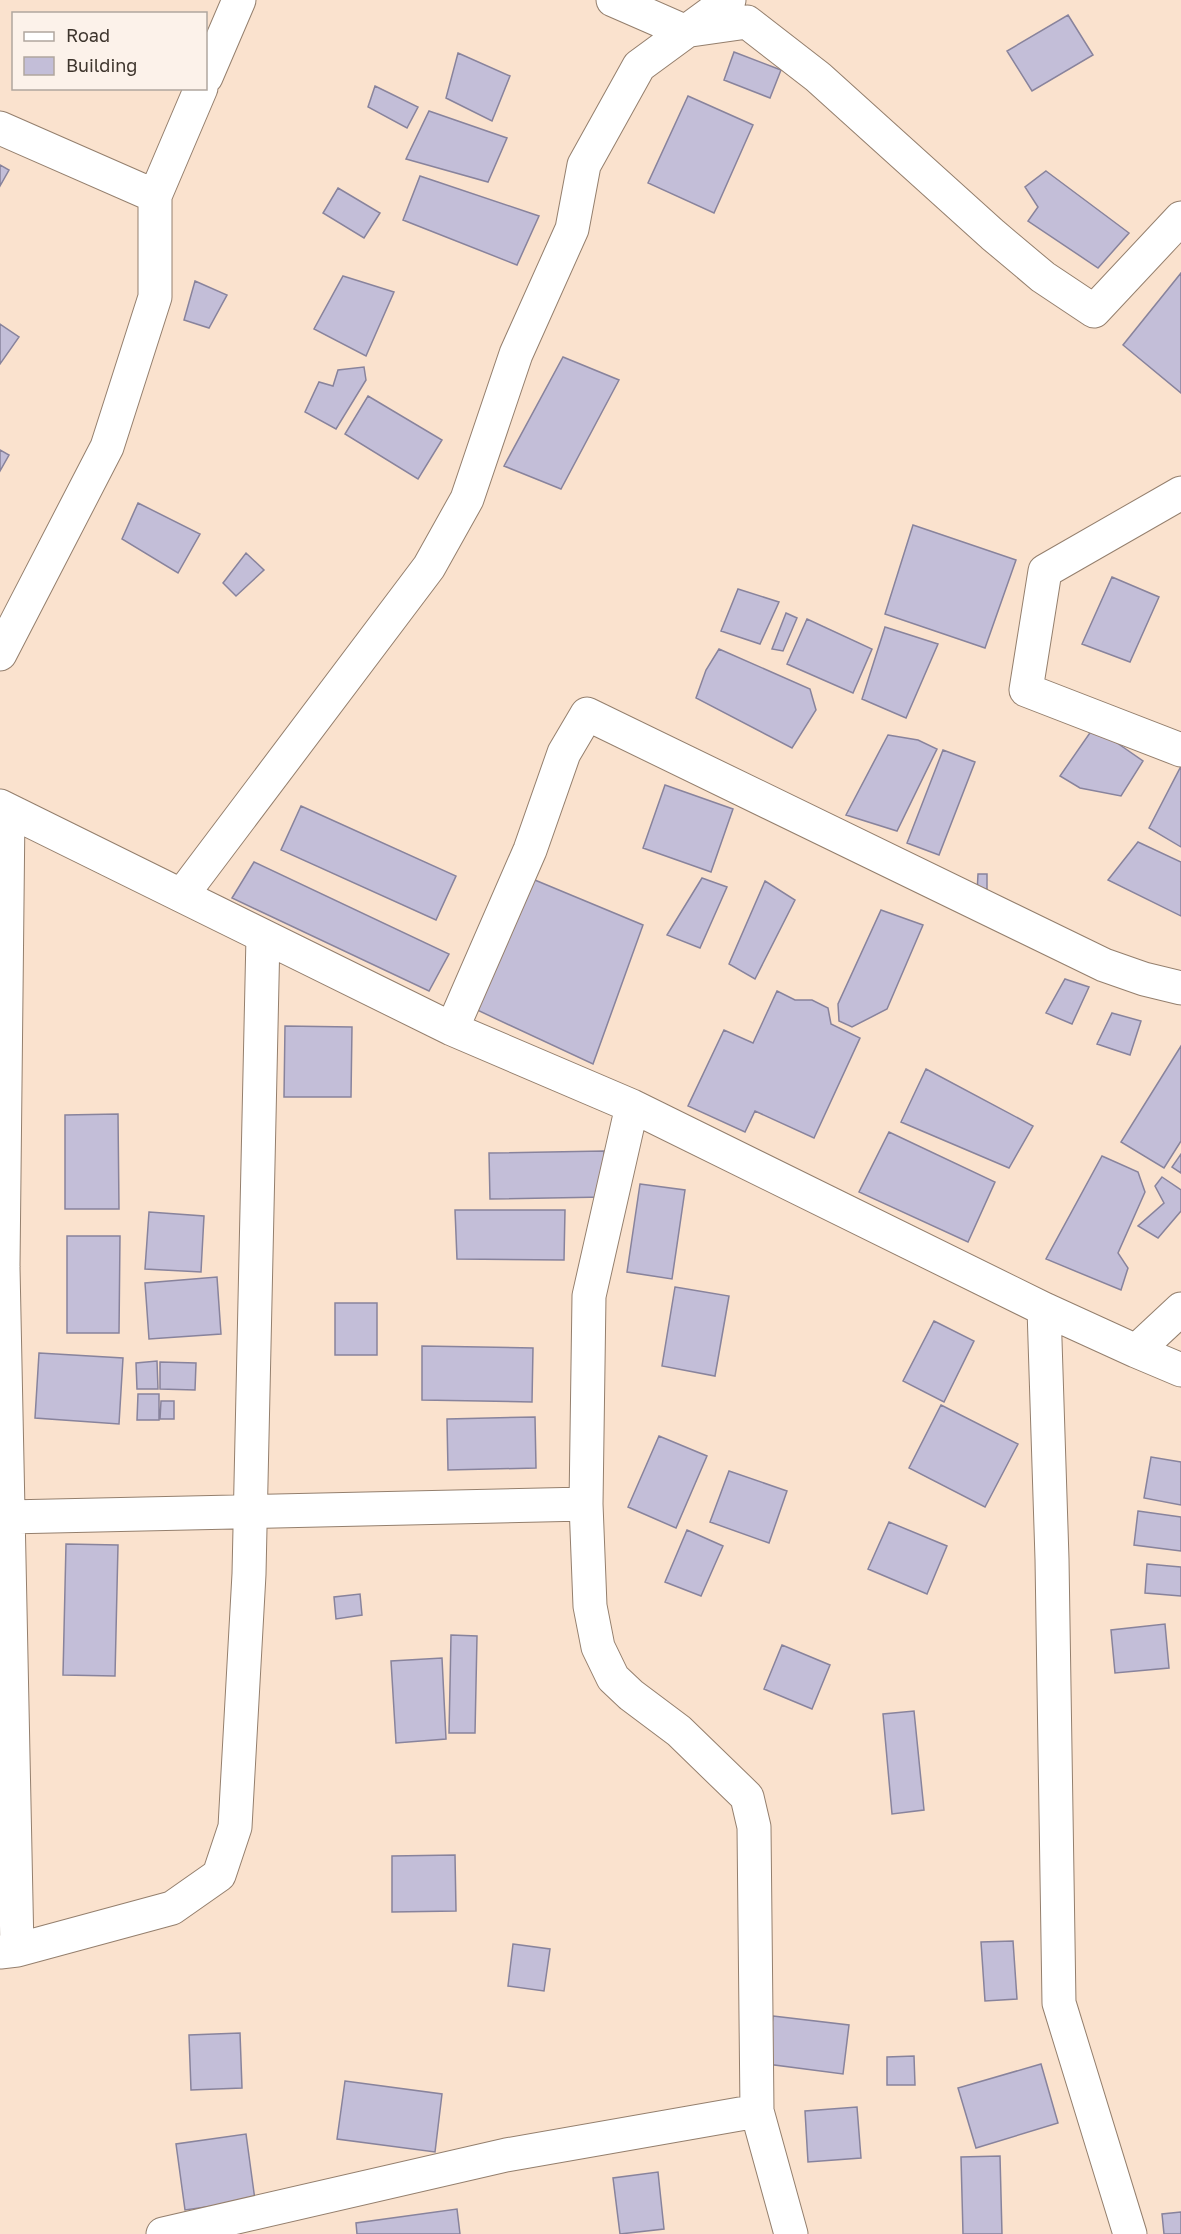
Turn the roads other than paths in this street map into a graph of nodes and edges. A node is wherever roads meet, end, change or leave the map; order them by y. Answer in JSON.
{"nodes":[{"id":1,"x":238,"y":0,"type":"edge"},
{"id":2,"x":614,"y":0,"type":"edge"},
{"id":3,"x":729,"y":0,"type":"edge"},
{"id":4,"x":684,"y":31,"type":"junction"},
{"id":5,"x":207,"y":75,"type":"edge"},
{"id":6,"x":200,"y":90,"type":"edge"},
{"id":7,"x":0,"y":128,"type":"edge"},
{"id":8,"x":155,"y":196,"type":"junction"},
{"id":9,"x":1181,"y":218,"type":"edge"},
{"id":10,"x":1181,"y":493,"type":"edge"},
{"id":11,"x":0,"y":654,"type":"edge"},
{"id":12,"x":1181,"y":750,"type":"edge"},
{"id":13,"x":4,"y":808,"type":"edge"},
{"id":14,"x":182,"y":895,"type":"junction"},
{"id":15,"x":263,"y":936,"type":"junction"},
{"id":16,"x":1181,"y":988,"type":"edge"},
{"id":17,"x":452,"y":1029,"type":"junction"},
{"id":18,"x":632,"y":1106,"type":"junction"},
{"id":19,"x":1044,"y":1309,"type":"junction"},
{"id":20,"x":1181,"y":1309,"type":"edge"},
{"id":21,"x":1136,"y":1352,"type":"junction"},
{"id":22,"x":1181,"y":1370,"type":"edge"},
{"id":23,"x":586,"y":1504,"type":"junction"},
{"id":24,"x":249,"y":1513,"type":"junction"},
{"id":25,"x":8,"y":1517,"type":"junction"},
{"id":26,"x":8,"y":1951,"type":"edge"},
{"id":27,"x":757,"y":2111,"type":"junction"},
{"id":28,"x":163,"y":2234,"type":"edge"},
{"id":29,"x":791,"y":2234,"type":"edge"},
{"id":30,"x":1130,"y":2234,"type":"edge"}],
"edges":[{"from":1,"to":5,"type":"street"},
{"from":2,"to":4,"type":"street"},
{"from":3,"to":4,"type":"street"},
{"from":4,"to":9,"type":"street"},
{"from":4,"to":14,"type":"street"},
{"from":6,"to":8,"type":"street"},
{"from":7,"to":8,"type":"street"},
{"from":8,"to":11,"type":"street"},
{"from":10,"to":12,"type":"street"},
{"from":13,"to":14,"type":"street"},
{"from":13,"to":25,"type":"street"},
{"from":14,"to":15,"type":"street"},
{"from":15,"to":17,"type":"street"},
{"from":15,"to":24,"type":"street"},
{"from":16,"to":17,"type":"street"},
{"from":17,"to":18,"type":"street"},
{"from":18,"to":19,"type":"street"},
{"from":18,"to":23,"type":"street"},
{"from":19,"to":21,"type":"street"},
{"from":19,"to":30,"type":"street"},
{"from":20,"to":21,"type":"street"},
{"from":21,"to":22,"type":"street"},
{"from":23,"to":24,"type":"street"},
{"from":23,"to":27,"type":"street"},
{"from":24,"to":25,"type":"street"},
{"from":24,"to":26,"type":"street"},
{"from":25,"to":26,"type":"street"},
{"from":27,"to":28,"type":"street"},
{"from":27,"to":29,"type":"street"}]}
